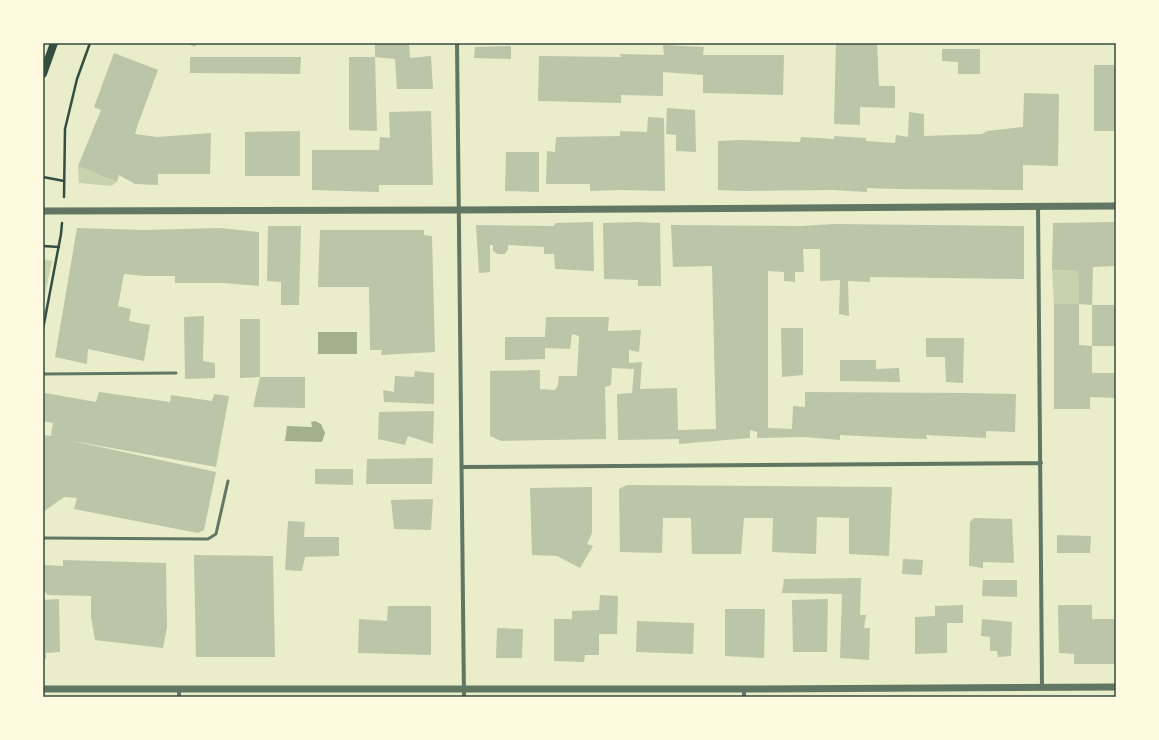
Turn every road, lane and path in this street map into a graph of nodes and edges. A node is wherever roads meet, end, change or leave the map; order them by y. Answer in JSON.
{"nodes":[{"id":1,"x":54,"y":43,"type":"edge"},
{"id":2,"x":90,"y":43,"type":"edge"},
{"id":3,"x":457,"y":43,"type":"edge"},
{"id":4,"x":43,"y":74,"type":"edge"},
{"id":5,"x":43,"y":176,"type":"edge"},
{"id":6,"x":64,"y":181,"type":"junction"},
{"id":7,"x":64,"y":200,"type":"dead end"},
{"id":8,"x":1038,"y":206,"type":"junction"},
{"id":9,"x":1116,"y":206,"type":"edge"},
{"id":10,"x":459,"y":210,"type":"junction"},
{"id":11,"x":43,"y":212,"type":"edge"},
{"id":12,"x":62,"y":223,"type":"dead end"},
{"id":13,"x":43,"y":246,"type":"edge"},
{"id":14,"x":59,"y":247,"type":"junction"},
{"id":15,"x":43,"y":328,"type":"edge"},
{"id":16,"x":176,"y":373,"type":"dead end"},
{"id":17,"x":43,"y":374,"type":"edge"},
{"id":18,"x":1041,"y":463,"type":"junction"},
{"id":19,"x":462,"y":467,"type":"junction"},
{"id":20,"x":228,"y":481,"type":"dead end"},
{"id":21,"x":43,"y":538,"type":"edge"},
{"id":22,"x":1042,"y":686,"type":"junction"},
{"id":23,"x":1116,"y":687,"type":"edge"},
{"id":24,"x":43,"y":689,"type":"edge"},
{"id":25,"x":464,"y":689,"type":"junction"},
{"id":26,"x":179,"y":693,"type":"edge"},
{"id":27,"x":744,"y":693,"type":"edge"},
{"id":28,"x":464,"y":697,"type":"edge"}],
"edges":[{"from":1,"to":4,"type":"main road"},
{"from":2,"to":6,"type":"path"},
{"from":3,"to":10,"type":"street"},
{"from":5,"to":6,"type":"path"},
{"from":6,"to":7,"type":"path"},
{"from":8,"to":9,"type":"street"},
{"from":8,"to":10,"type":"street"},
{"from":8,"to":18,"type":"street"},
{"from":10,"to":11,"type":"street"},
{"from":10,"to":19,"type":"street"},
{"from":12,"to":14,"type":"path"},
{"from":13,"to":14,"type":"path"},
{"from":14,"to":15,"type":"path"},
{"from":16,"to":17,"type":"lane"},
{"from":18,"to":19,"type":"street"},
{"from":18,"to":22,"type":"street"},
{"from":19,"to":25,"type":"street"},
{"from":20,"to":21,"type":"lane"},
{"from":22,"to":23,"type":"street"},
{"from":22,"to":27,"type":"street"},
{"from":24,"to":26,"type":"street"},
{"from":25,"to":26,"type":"street"},
{"from":25,"to":27,"type":"street"},
{"from":25,"to":28,"type":"street"}]}
